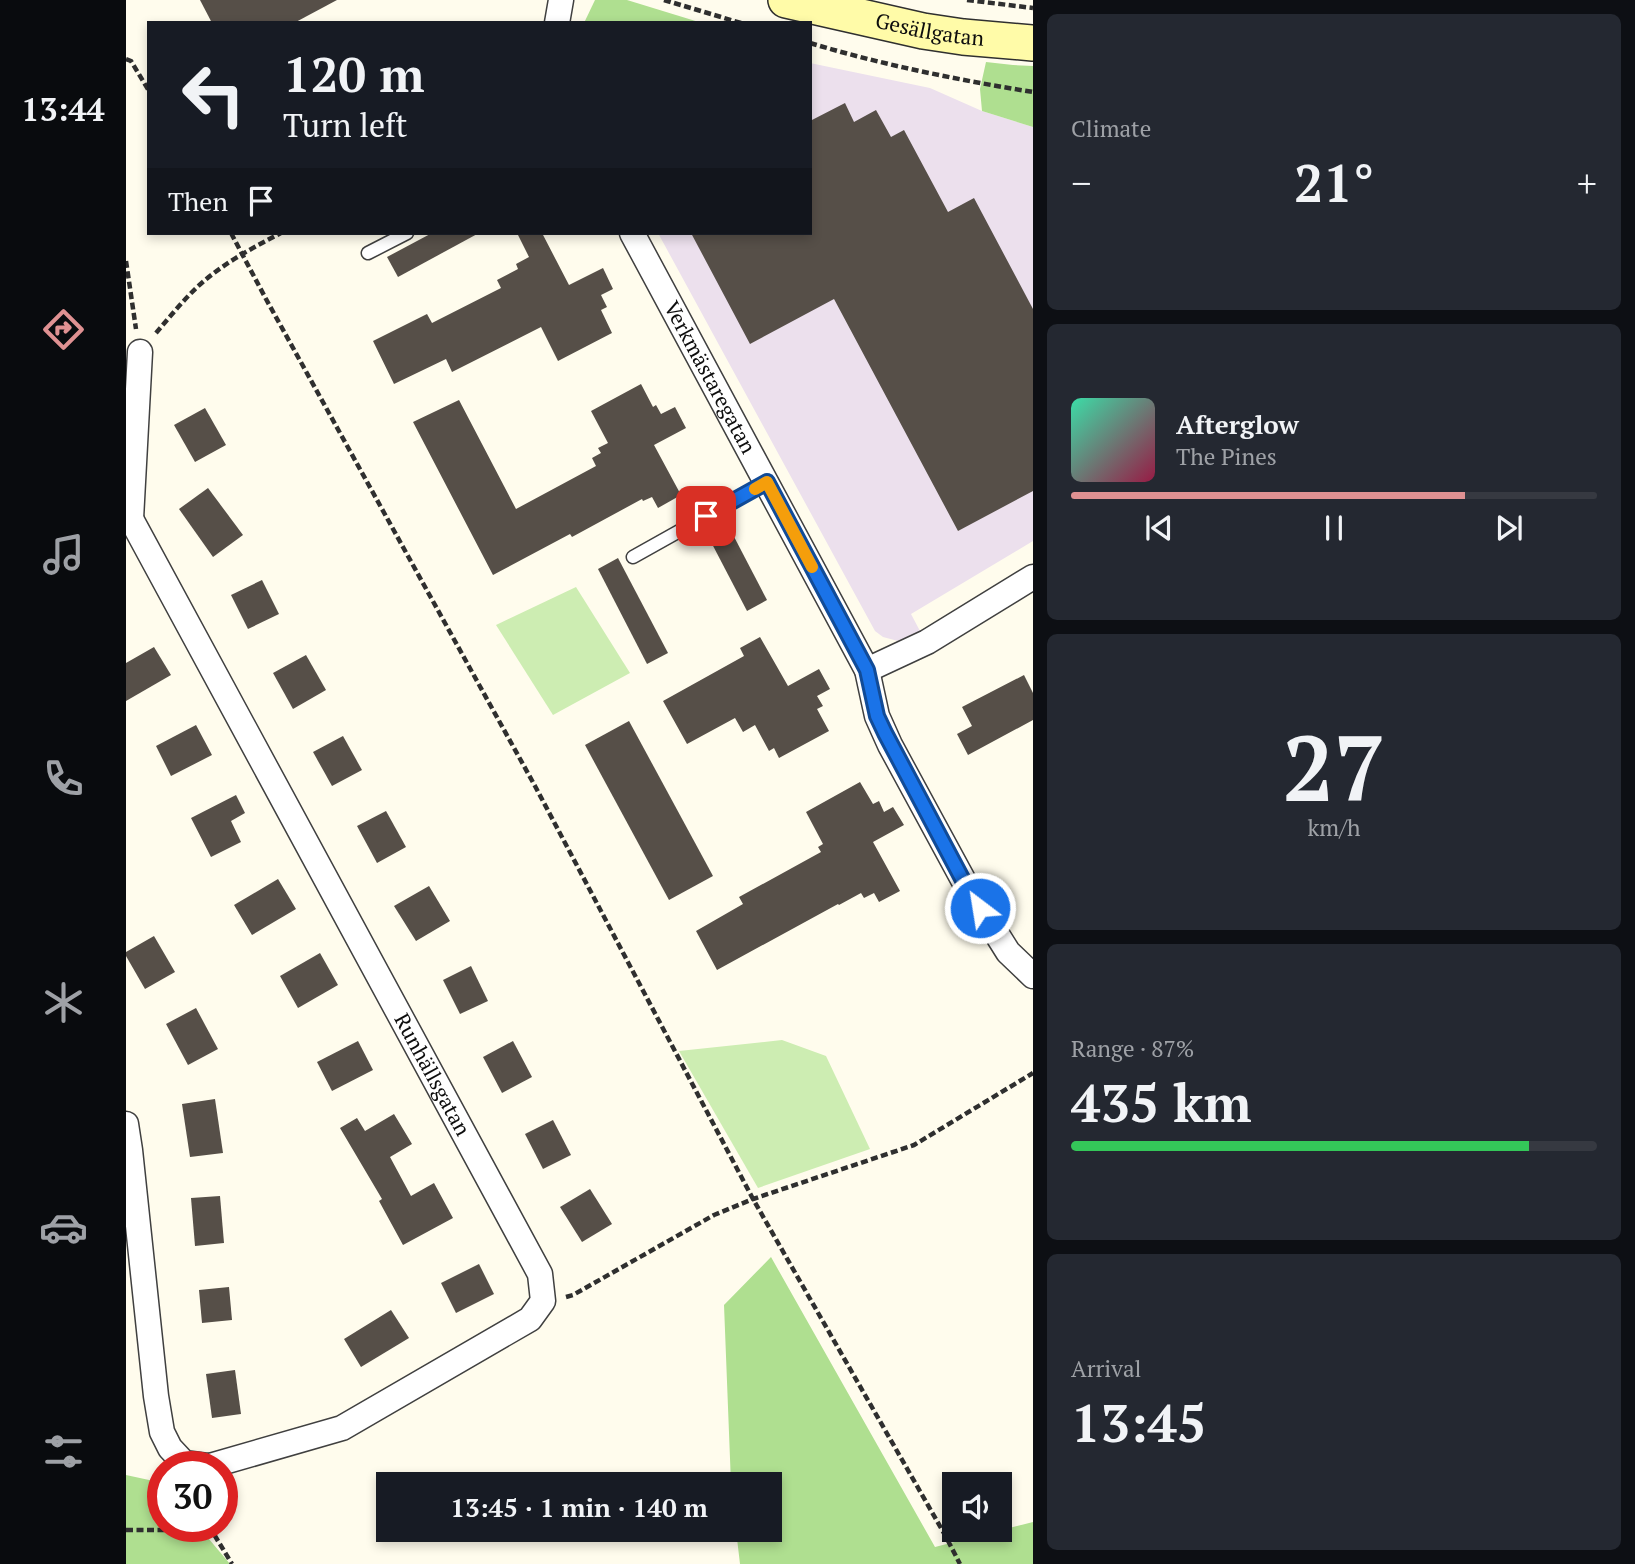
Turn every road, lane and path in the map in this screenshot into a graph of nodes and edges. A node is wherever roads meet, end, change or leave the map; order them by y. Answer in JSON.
{"nodes":[{"id":1,"x":561,"y":0,"type":"edge"},
{"id":2,"x":664,"y":0,"type":"edge"},
{"id":3,"x":786,"y":0,"type":"edge"},
{"id":4,"x":967,"y":0,"type":"edge"},
{"id":5,"x":1033,"y":8,"type":"edge"},
{"id":6,"x":557,"y":21,"type":"edge"},
{"id":7,"x":734,"y":21,"type":"edge"},
{"id":8,"x":812,"y":43,"type":"edge"},
{"id":9,"x":1033,"y":43,"type":"edge"},
{"id":10,"x":126,"y":59,"type":"edge"},
{"id":11,"x":147,"y":88,"type":"edge"},
{"id":12,"x":1033,"y":92,"type":"edge"},
{"id":13,"x":232,"y":235,"type":"edge"},
{"id":14,"x":277,"y":235,"type":"edge"},
{"id":15,"x":403,"y":235,"type":"edge"},
{"id":16,"x":633,"y":235,"type":"edge"},
{"id":17,"x":368,"y":253,"type":"dead end"},
{"id":18,"x":243,"y":254,"type":"junction"},
{"id":19,"x":126,"y":261,"type":"edge"},
{"id":20,"x":140,"y":352,"type":"junction"},
{"id":21,"x":767,"y":482,"type":"junction"},
{"id":22,"x":129,"y":519,"type":"edge"},
{"id":23,"x":634,"y":557,"type":"dead end"},
{"id":24,"x":1033,"y":577,"type":"edge"},
{"id":25,"x":867,"y":670,"type":"junction"},
{"id":26,"x":1033,"y":976,"type":"edge"},
{"id":27,"x":1033,"y":1073,"type":"edge"},
{"id":28,"x":126,"y":1124,"type":"edge"},
{"id":29,"x":753,"y":1199,"type":"junction"},
{"id":30,"x":543,"y":1301,"type":"junction"},
{"id":31,"x":175,"y":1451,"type":"edge"},
{"id":32,"x":238,"y":1455,"type":"edge"},
{"id":33,"x":126,"y":1531,"type":"edge"},
{"id":34,"x":147,"y":1531,"type":"edge"},
{"id":35,"x":219,"y":1542,"type":"edge"},
{"id":36,"x":232,"y":1564,"type":"edge"},
{"id":37,"x":960,"y":1564,"type":"edge"}],
"edges":[{"from":1,"to":6,"type":"street"},
{"from":2,"to":7,"type":"path"},
{"from":3,"to":9,"type":"street","name":"Gesällgatan"},
{"from":4,"to":5,"type":"path"},
{"from":8,"to":12,"type":"path"},
{"from":10,"to":11,"type":"path"},
{"from":13,"to":18,"type":"path"},
{"from":14,"to":18,"type":"path"},
{"from":15,"to":17,"type":"lane"},
{"from":16,"to":21,"type":"street","name":"Verkmästaregatan"},
{"from":18,"to":20,"type":"path"},
{"from":18,"to":29,"type":"path"},
{"from":19,"to":20,"type":"path"},
{"from":20,"to":22,"type":"street","name":"Runhällsgatan"},
{"from":21,"to":23,"type":"lane"},
{"from":21,"to":25,"type":"street","name":"Verkmästaregatan"},
{"from":22,"to":30,"type":"street","name":"Runhällsgatan"},
{"from":24,"to":25,"type":"street"},
{"from":25,"to":26,"type":"street","name":"Verkmästaregatan"},
{"from":27,"to":29,"type":"path"},
{"from":28,"to":31,"type":"street"},
{"from":29,"to":30,"type":"path"},
{"from":29,"to":37,"type":"path"},
{"from":30,"to":32,"type":"street"},
{"from":33,"to":34,"type":"path"},
{"from":35,"to":36,"type":"path"}]}
